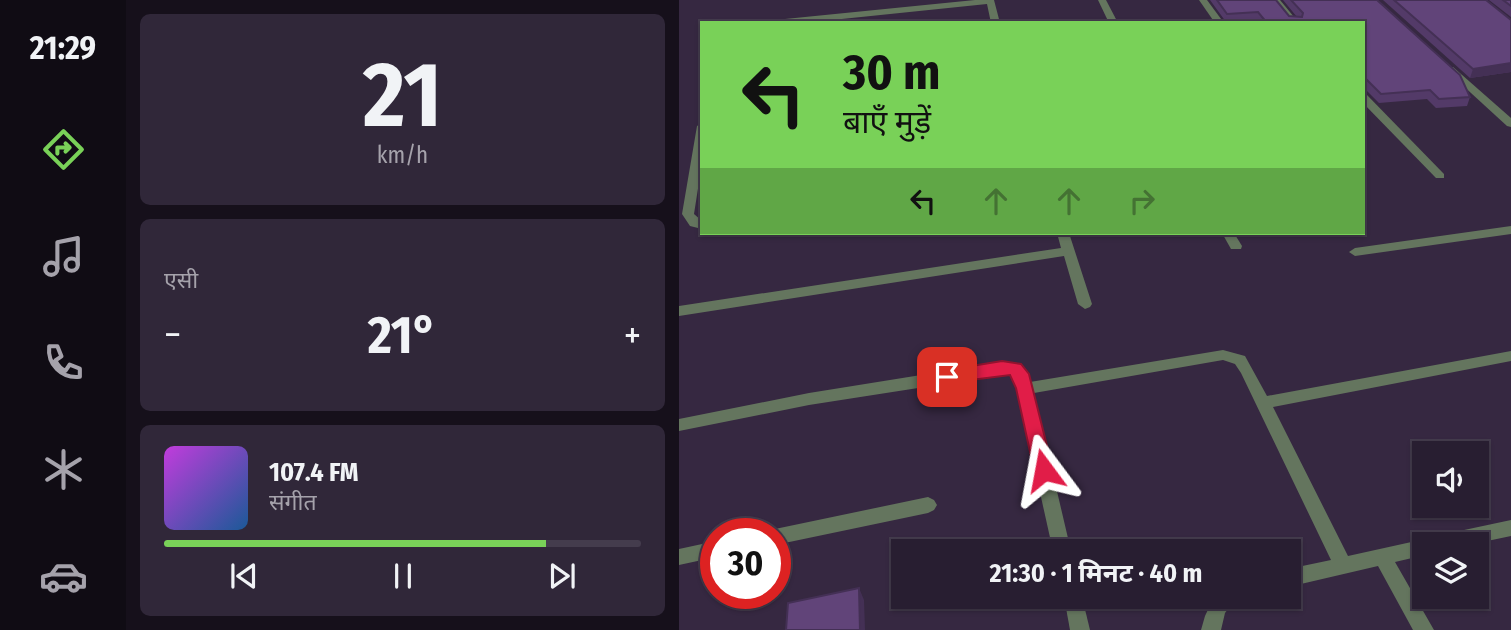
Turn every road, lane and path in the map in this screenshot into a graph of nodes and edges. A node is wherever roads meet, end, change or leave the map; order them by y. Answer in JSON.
{"nodes":[{"id":1,"x":990,"y":0,"type":"edge"},
{"id":2,"x":1102,"y":0,"type":"edge"},
{"id":3,"x":1203,"y":0,"type":"edge"},
{"id":4,"x":1275,"y":0,"type":"edge"},
{"id":5,"x":809,"y":21,"type":"edge"},
{"id":6,"x":995,"y":21,"type":"edge"},
{"id":7,"x":1113,"y":21,"type":"edge"},
{"id":8,"x":1219,"y":21,"type":"edge"},
{"id":9,"x":1293,"y":21,"type":"edge"},
{"id":10,"x":1443,"y":63,"type":"edge"},
{"id":11,"x":1365,"y":99,"type":"edge"},
{"id":12,"x":1511,"y":124,"type":"edge"},
{"id":13,"x":700,"y":146,"type":"edge"},
{"id":14,"x":698,"y":164,"type":"edge"},
{"id":15,"x":1440,"y":176,"type":"dead end"},
{"id":16,"x":700,"y":224,"type":"edge"},
{"id":17,"x":1511,"y":230,"type":"edge"},
{"id":18,"x":1064,"y":235,"type":"edge"},
{"id":19,"x":1229,"y":235,"type":"edge"},
{"id":20,"x":1236,"y":246,"type":"dead end"},
{"id":21,"x":1068,"y":251,"type":"junction"},
{"id":22,"x":1355,"y":252,"type":"dead end"},
{"id":23,"x":1085,"y":303,"type":"dead end"},
{"id":24,"x":679,"y":312,"type":"edge"},
{"id":25,"x":1511,"y":356,"type":"edge"},
{"id":26,"x":1025,"y":388,"type":"junction"},
{"id":27,"x":1262,"y":403,"type":"junction"},
{"id":28,"x":679,"y":425,"type":"edge"},
{"id":29,"x":928,"y":505,"type":"dead end"},
{"id":30,"x":1511,"y":528,"type":"edge"},
{"id":31,"x":1489,"y":533,"type":"edge"},
{"id":32,"x":791,"y":534,"type":"edge"},
{"id":33,"x":1059,"y":539,"type":"edge"},
{"id":34,"x":1412,"y":550,"type":"edge"},
{"id":35,"x":700,"y":552,"type":"edge"},
{"id":36,"x":1382,"y":556,"type":"junction"},
{"id":37,"x":679,"y":557,"type":"edge"},
{"id":38,"x":1343,"y":564,"type":"junction"},
{"id":39,"x":1301,"y":575,"type":"edge"},
{"id":40,"x":1076,"y":609,"type":"edge"},
{"id":41,"x":1218,"y":609,"type":"edge"},
{"id":42,"x":1080,"y":630,"type":"edge"},
{"id":43,"x":1211,"y":630,"type":"edge"},
{"id":44,"x":1424,"y":630,"type":"edge"}],
"edges":[{"from":1,"to":5,"type":"street"},
{"from":1,"to":6,"type":"street"},
{"from":2,"to":7,"type":"street"},
{"from":3,"to":8,"type":"street"},
{"from":4,"to":9,"type":"street"},
{"from":10,"to":12,"type":"street"},
{"from":11,"to":15,"type":"street"},
{"from":13,"to":14,"type":"street"},
{"from":14,"to":16,"type":"street"},
{"from":17,"to":22,"type":"street"},
{"from":18,"to":21,"type":"street"},
{"from":19,"to":20,"type":"street"},
{"from":21,"to":23,"type":"street"},
{"from":21,"to":24,"type":"street"},
{"from":25,"to":27,"type":"street"},
{"from":26,"to":27,"type":"street"},
{"from":26,"to":28,"type":"street"},
{"from":26,"to":33,"type":"street"},
{"from":27,"to":38,"type":"street"},
{"from":29,"to":32,"type":"street"},
{"from":30,"to":31,"type":"street"},
{"from":34,"to":36,"type":"street"},
{"from":35,"to":37,"type":"street"},
{"from":36,"to":38,"type":"street"},
{"from":36,"to":44,"type":"street"},
{"from":38,"to":39,"type":"street"},
{"from":40,"to":42,"type":"street"},
{"from":41,"to":43,"type":"street"}]}
